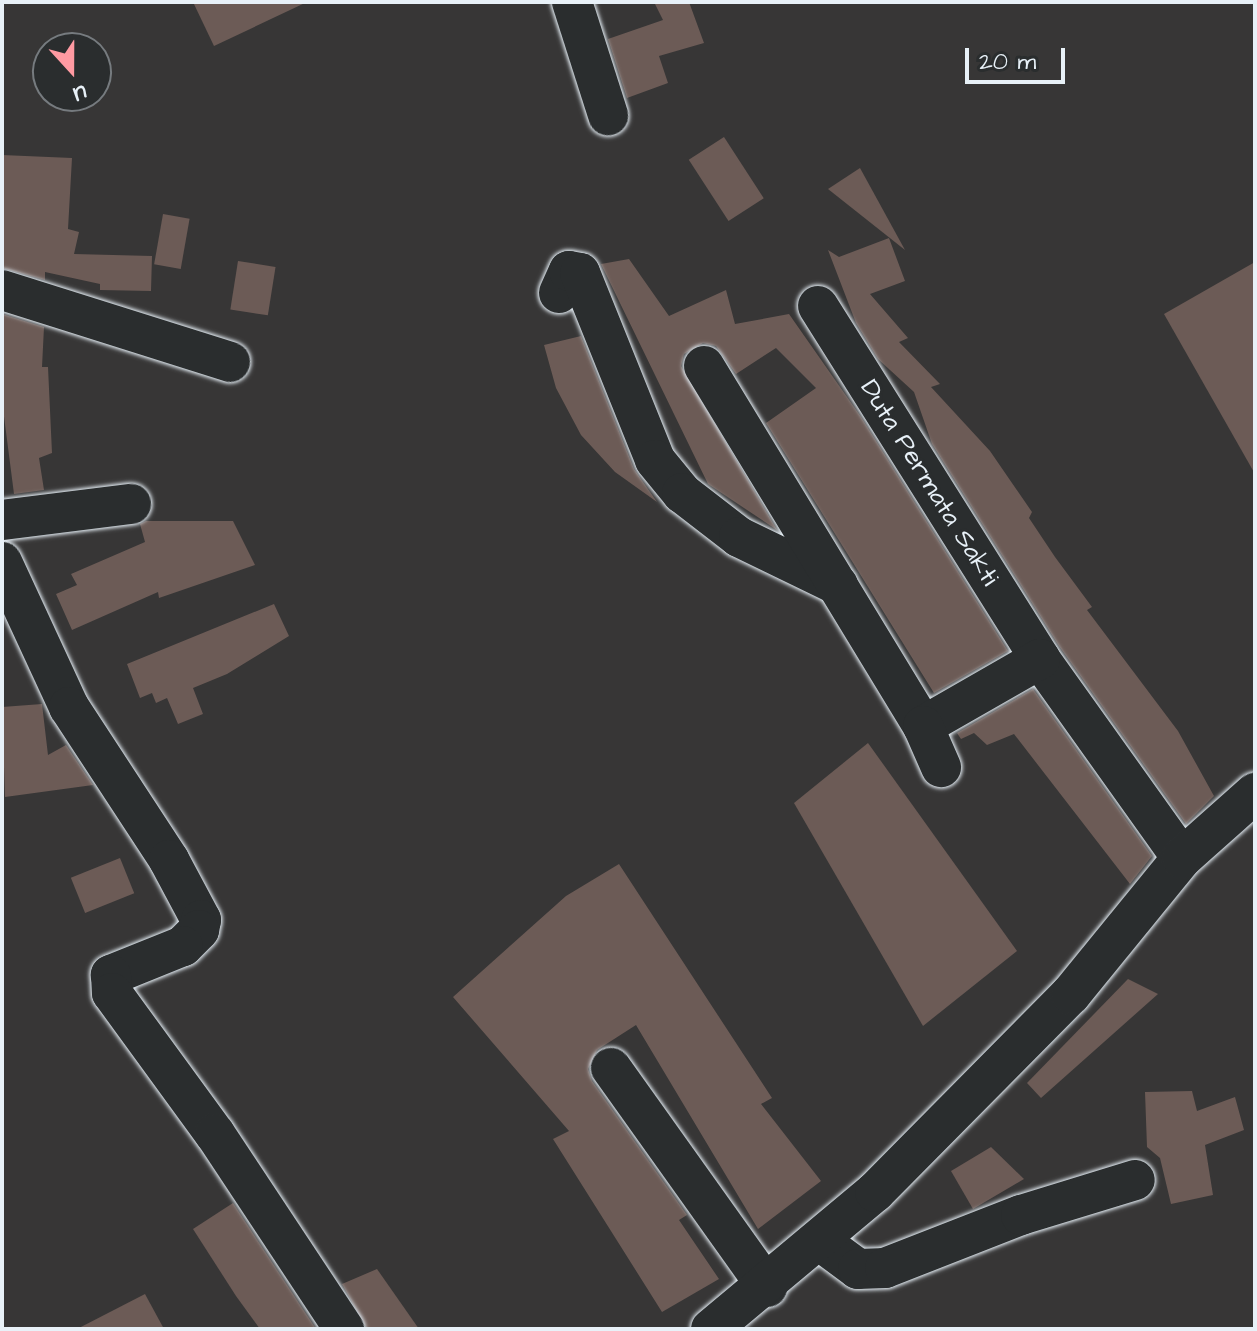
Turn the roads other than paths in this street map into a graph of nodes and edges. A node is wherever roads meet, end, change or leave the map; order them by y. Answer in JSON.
{"nodes":[{"id":1,"x":572,"y":2,"type":"edge"},
{"id":2,"x":608,"y":115,"type":"dead end"},
{"id":3,"x":2,"y":290,"type":"edge"},
{"id":4,"x":559,"y":293,"type":"dead end"},
{"id":5,"x":818,"y":306,"type":"dead end"},
{"id":6,"x":230,"y":362,"type":"dead end"},
{"id":7,"x":704,"y":366,"type":"dead end"},
{"id":8,"x":131,"y":504,"type":"dead end"},
{"id":9,"x":2,"y":520,"type":"edge"},
{"id":10,"x":2,"y":562,"type":"edge"},
{"id":11,"x":838,"y":585,"type":"junction"},
{"id":12,"x":1040,"y":659,"type":"junction"},
{"id":13,"x":923,"y":726,"type":"junction"},
{"id":14,"x":941,"y":767,"type":"dead end"},
{"id":15,"x":1255,"y":793,"type":"edge"},
{"id":16,"x":1182,"y":858,"type":"junction"},
{"id":17,"x":611,"y":1068,"type":"dead end"},
{"id":18,"x":1135,"y":1180,"type":"dead end"},
{"id":19,"x":820,"y":1241,"type":"junction"},
{"id":20,"x":767,"y":1287,"type":"junction"},
{"id":21,"x":344,"y":1329,"type":"edge"},
{"id":22,"x":711,"y":1329,"type":"edge"}],
"edges":[{"from":1,"to":2,"type":"street"},
{"from":3,"to":6,"type":"street"},
{"from":4,"to":11,"type":"street"},
{"from":5,"to":12,"type":"street","name":"Duta Permata Sakti"},
{"from":7,"to":11,"type":"street"},
{"from":8,"to":9,"type":"street"},
{"from":10,"to":21,"type":"street"},
{"from":11,"to":13,"type":"street"},
{"from":12,"to":13,"type":"street"},
{"from":12,"to":16,"type":"street","name":"Duta Permata Sakti"},
{"from":13,"to":14,"type":"street"},
{"from":15,"to":16,"type":"street"},
{"from":16,"to":19,"type":"street"},
{"from":17,"to":20,"type":"street"},
{"from":18,"to":19,"type":"street"},
{"from":19,"to":20,"type":"street"},
{"from":20,"to":22,"type":"street"}]}
